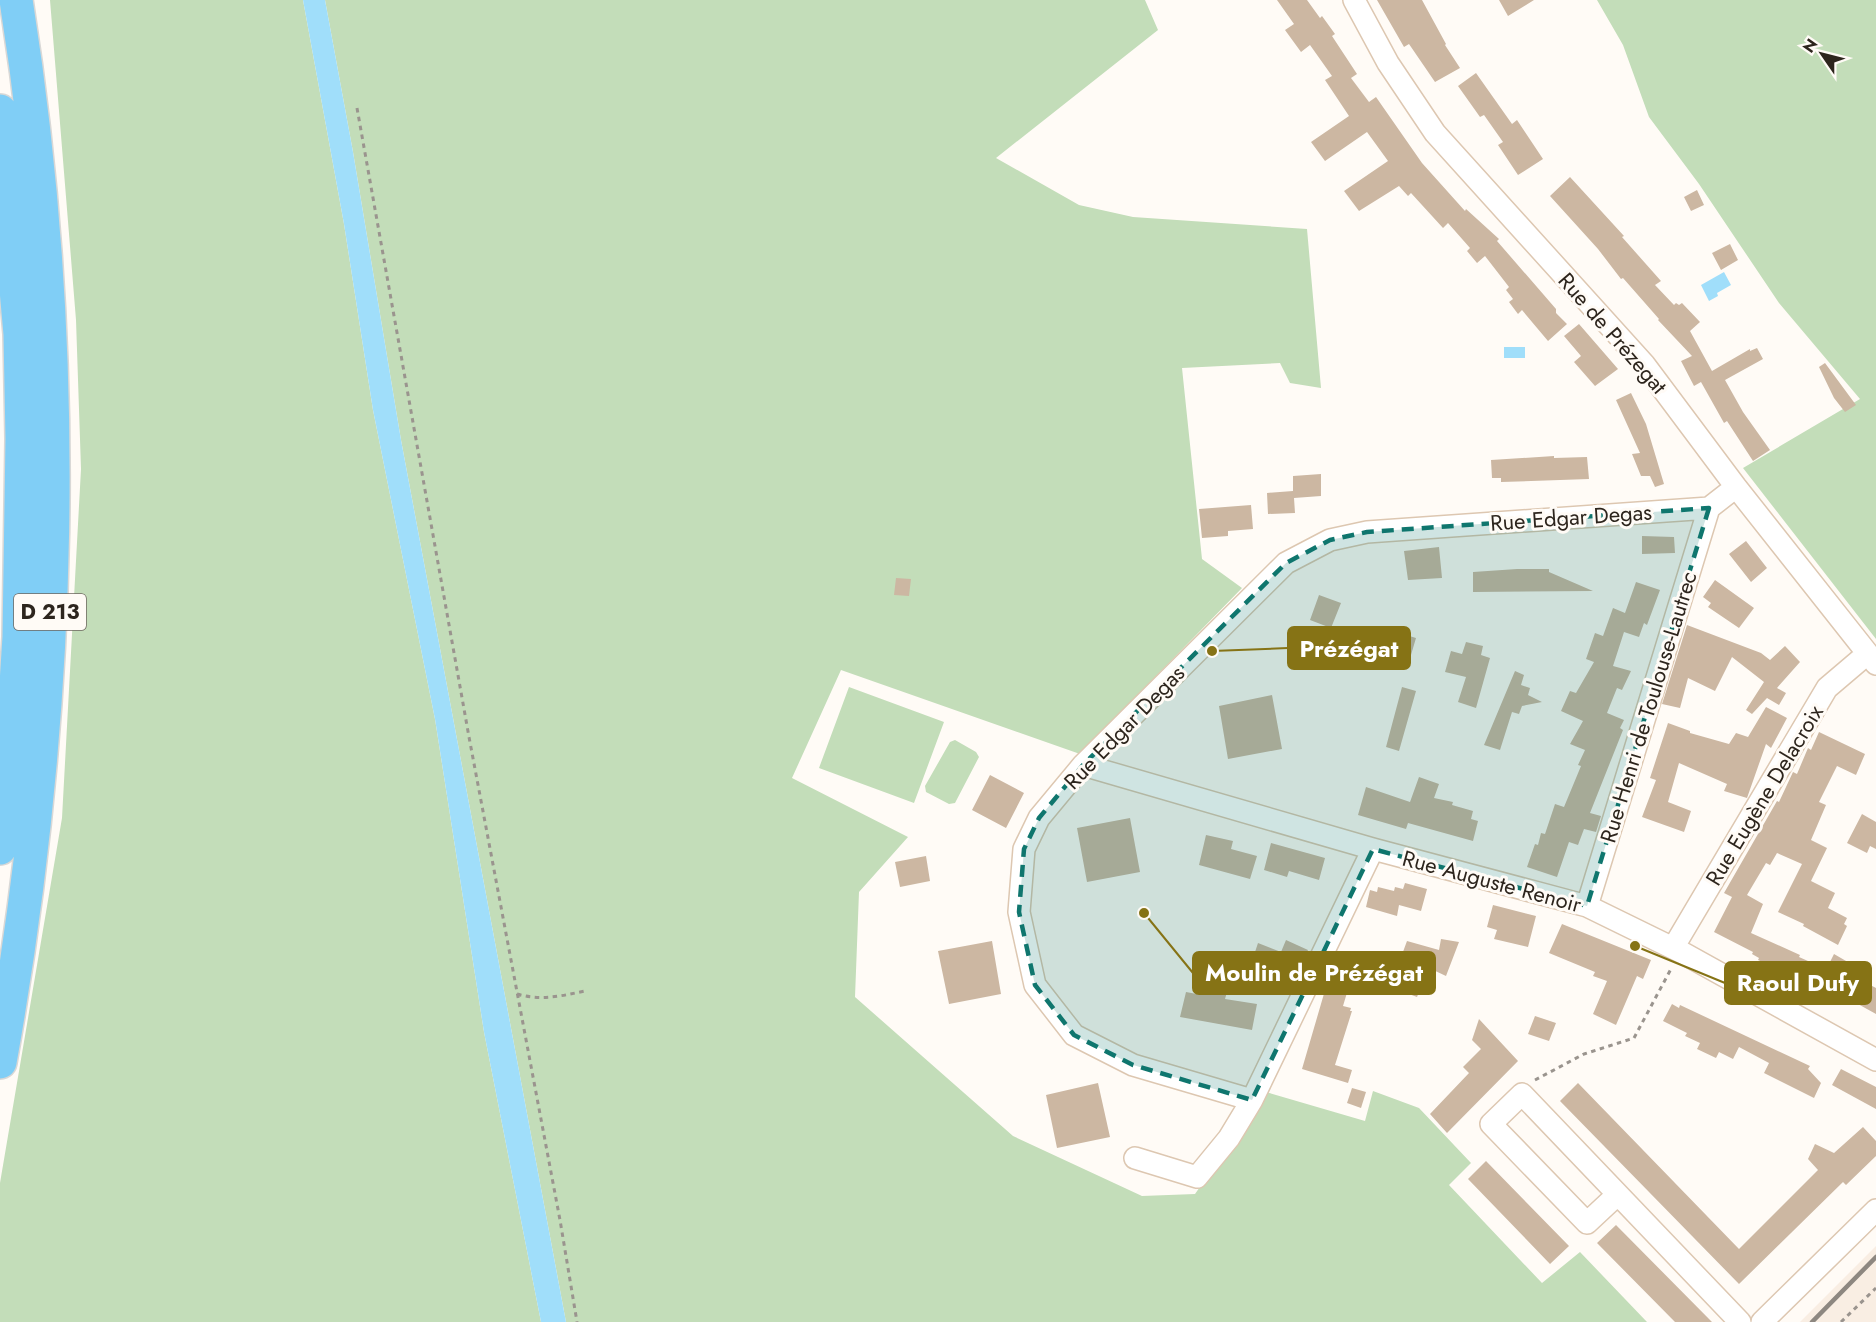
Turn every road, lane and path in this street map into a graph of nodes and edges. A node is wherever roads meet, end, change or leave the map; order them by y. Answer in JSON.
{"nodes":[{"id":1,"x":16,"y":0,"type":"edge"},
{"id":2,"x":1354,"y":0,"type":"edge"},
{"id":3,"x":357,"y":108,"type":"dead end"},
{"id":4,"x":0,"y":111,"type":"edge"},
{"id":5,"x":1736,"y":487,"type":"junction"},
{"id":6,"x":1709,"y":508,"type":"junction"},
{"id":7,"x":1872,"y":659,"type":"edge"},
{"id":8,"x":1083,"y":765,"type":"junction"},
{"id":9,"x":0,"y":848,"type":"edge"},
{"id":10,"x":1373,"y":849,"type":"junction"},
{"id":11,"x":1587,"y":906,"type":"junction"},
{"id":12,"x":1678,"y":950,"type":"junction"},
{"id":13,"x":585,"y":991,"type":"dead end"},
{"id":14,"x":518,"y":994,"type":"junction"},
{"id":15,"x":1876,"y":1060,"type":"edge"},
{"id":16,"x":0,"y":1062,"type":"edge"},
{"id":17,"x":1522,"y":1094,"type":"junction"},
{"id":18,"x":1252,"y":1100,"type":"junction"},
{"id":19,"x":1135,"y":1158,"type":"dead end"},
{"id":20,"x":1617,"y":1195,"type":"junction"},
{"id":21,"x":1876,"y":1210,"type":"edge"},
{"id":22,"x":1876,"y":1288,"type":"edge"},
{"id":23,"x":577,"y":1322,"type":"edge"},
{"id":24,"x":1740,"y":1322,"type":"edge"},
{"id":25,"x":1762,"y":1322,"type":"edge"},
{"id":26,"x":1841,"y":1322,"type":"edge"}],
"edges":[{"from":1,"to":16,"type":"highway","number":"D 213"},
{"from":2,"to":5,"type":"street","name":"Rue de Prézegat"},
{"from":3,"to":14,"type":"path"},
{"from":4,"to":9,"type":"highway","number":"D 213"},
{"from":5,"to":6,"type":"street"},
{"from":5,"to":7,"type":"street","name":"Rue de Prézegat"},
{"from":6,"to":8,"type":"street","name":"Rue Edgar Degas"},
{"from":6,"to":11,"type":"street","name":"Rue Henri de Toulouse-Lautrec"},
{"from":7,"to":12,"type":"street","name":"Rue Eugène Delacroix"},
{"from":8,"to":10,"type":"street","name":"Rue Auguste Renoir"},
{"from":8,"to":18,"type":"street","name":"Rue Edgar Degas"},
{"from":10,"to":11,"type":"street","name":"Rue Auguste Renoir"},
{"from":10,"to":18,"type":"street"},
{"from":11,"to":12,"type":"street","name":"Rue Auguste Renoir"},
{"from":12,"to":15,"type":"street","name":"Rue Auguste Renoir"},
{"from":12,"to":17,"type":"path"},
{"from":13,"to":14,"type":"path"},
{"from":14,"to":23,"type":"path"},
{"from":17,"to":20,"type":"street"},
{"from":17,"to":20,"type":"street"},
{"from":18,"to":19,"type":"street"},
{"from":20,"to":24,"type":"street"},
{"from":21,"to":25,"type":"street"},
{"from":22,"to":26,"type":"path"}]}
